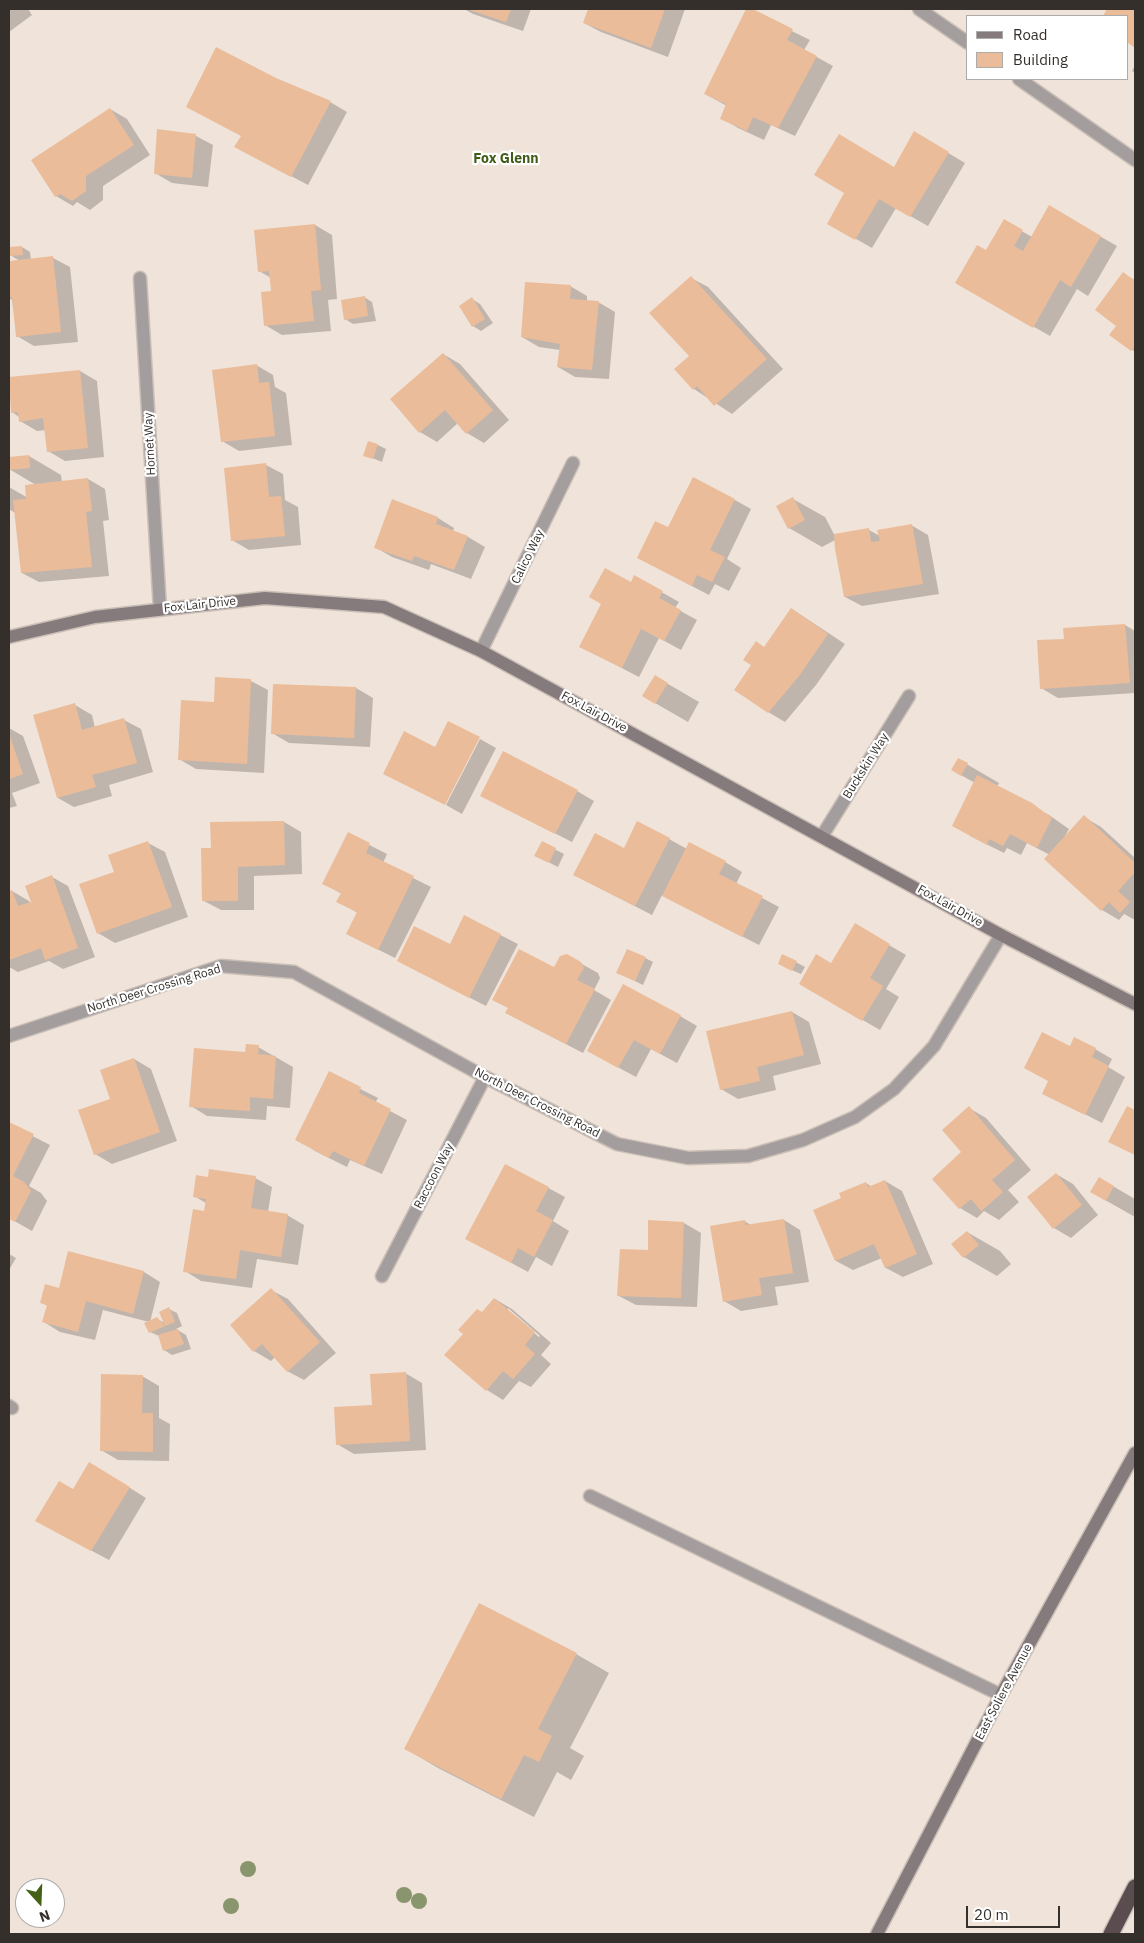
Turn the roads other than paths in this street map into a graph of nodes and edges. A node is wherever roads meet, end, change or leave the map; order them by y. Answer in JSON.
{"nodes":[{"id":1,"x":919,"y":9,"type":"edge"},
{"id":2,"x":966,"y":42,"type":"edge"},
{"id":3,"x":1020,"y":80,"type":"edge"},
{"id":4,"x":1135,"y":160,"type":"edge"},
{"id":5,"x":140,"y":278,"type":"dead end"},
{"id":6,"x":573,"y":463,"type":"dead end"},
{"id":7,"x":160,"y":609,"type":"junction"},
{"id":8,"x":9,"y":637,"type":"edge"},
{"id":9,"x":482,"y":651,"type":"junction"},
{"id":10,"x":909,"y":696,"type":"dead end"},
{"id":11,"x":822,"y":836,"type":"junction"},
{"id":12,"x":1002,"y":935,"type":"junction"},
{"id":13,"x":1135,"y":1004,"type":"edge"},
{"id":14,"x":9,"y":1036,"type":"edge"},
{"id":15,"x":485,"y":1077,"type":"junction"},
{"id":16,"x":382,"y":1276,"type":"dead end"},
{"id":17,"x":1135,"y":1453,"type":"edge"},
{"id":18,"x":590,"y":1496,"type":"dead end"},
{"id":19,"x":1001,"y":1695,"type":"junction"},
{"id":20,"x":1135,"y":1887,"type":"edge"},
{"id":21,"x":877,"y":1934,"type":"edge"},
{"id":22,"x":1111,"y":1934,"type":"edge"}],
"edges":[{"from":1,"to":2,"type":"street"},
{"from":3,"to":4,"type":"street"},
{"from":5,"to":7,"type":"street","name":"Hornet Way"},
{"from":6,"to":9,"type":"street","name":"Calico Way"},
{"from":7,"to":8,"type":"street","name":"Fox Lair Drive"},
{"from":7,"to":9,"type":"street","name":"Fox Lair Drive"},
{"from":9,"to":11,"type":"street","name":"Fox Lair Drive"},
{"from":10,"to":11,"type":"street","name":"Buckskin Way"},
{"from":11,"to":12,"type":"street","name":"Fox Lair Drive"},
{"from":12,"to":13,"type":"street","name":"Fox Lair Drive"},
{"from":12,"to":15,"type":"street","name":"North Deer Crossing Road"},
{"from":14,"to":15,"type":"street","name":"North Deer Crossing Road"},
{"from":15,"to":16,"type":"street","name":"Raccoon Way"},
{"from":17,"to":19,"type":"street","name":"East Soliere Avenue"},
{"from":18,"to":19,"type":"street"},
{"from":19,"to":21,"type":"street","name":"East Soliere Avenue"},
{"from":20,"to":22,"type":"highway"}]}
